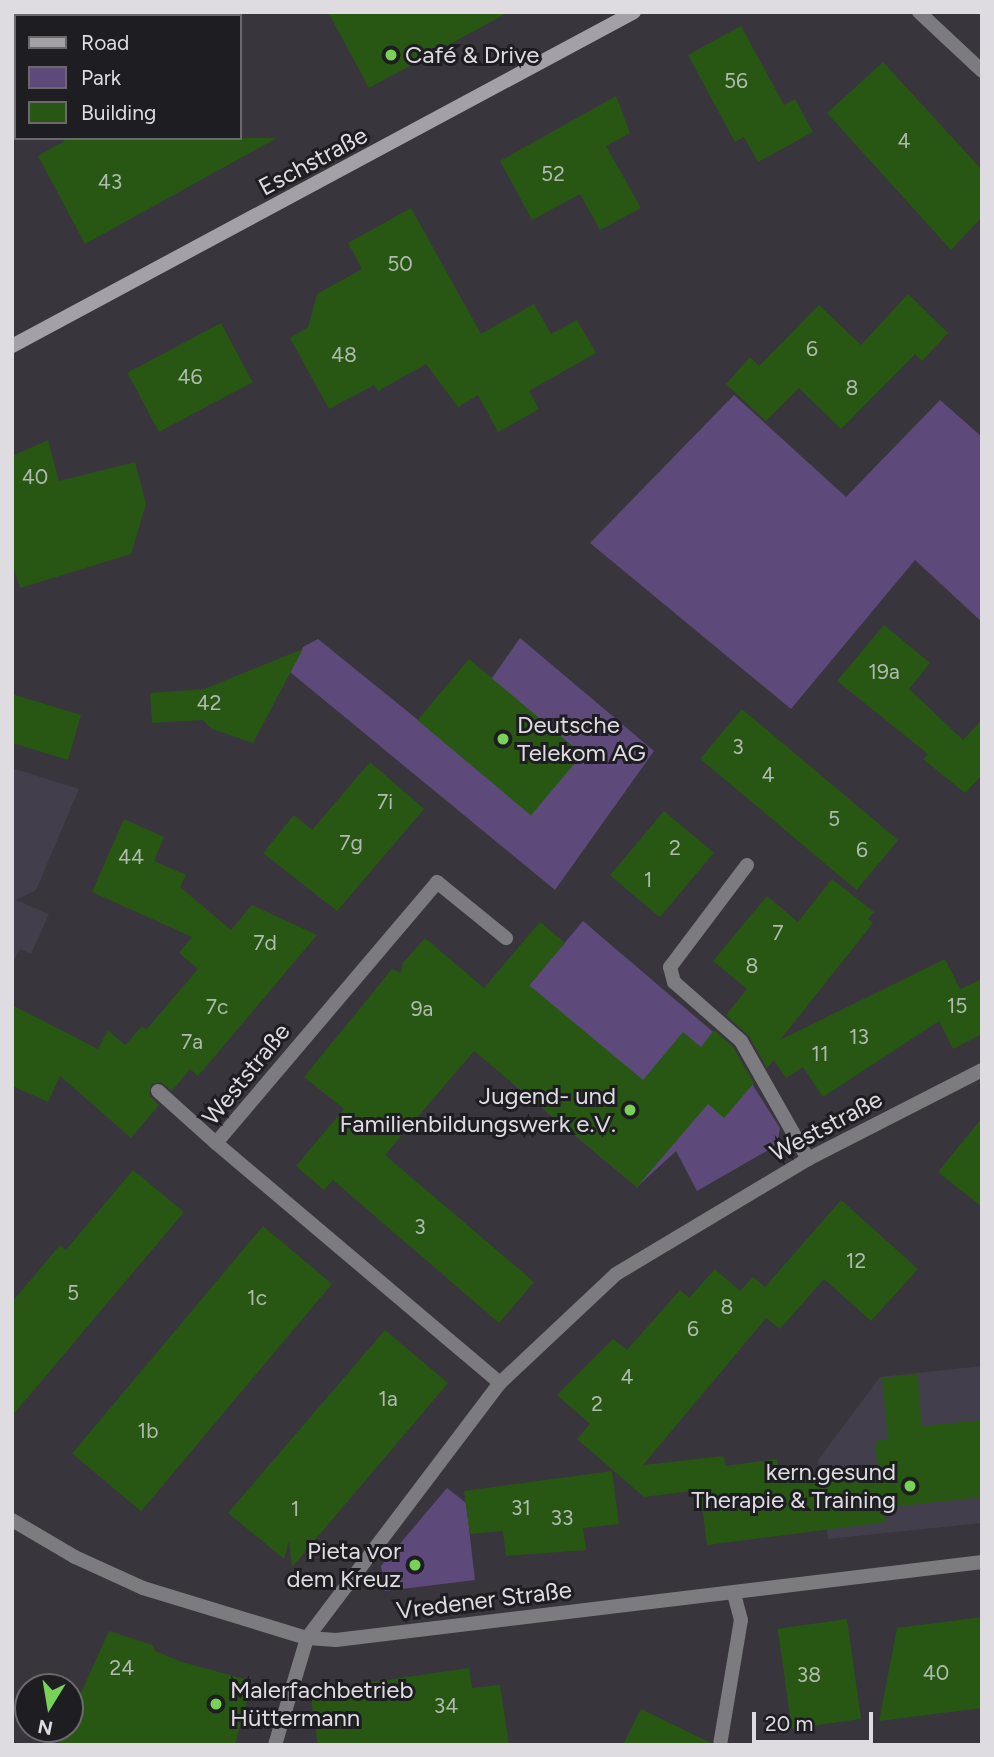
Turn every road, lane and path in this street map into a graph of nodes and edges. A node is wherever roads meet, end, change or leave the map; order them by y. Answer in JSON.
{"nodes":[{"id":1,"x":634,"y":12,"type":"edge"},
{"id":2,"x":919,"y":12,"type":"edge"},
{"id":3,"x":982,"y":71,"type":"edge"},
{"id":4,"x":12,"y":346,"type":"edge"},
{"id":5,"x":747,"y":866,"type":"dead end"},
{"id":6,"x":506,"y":938,"type":"dead end"},
{"id":7,"x":982,"y":1070,"type":"edge"},
{"id":8,"x":158,"y":1091,"type":"dead end"},
{"id":9,"x":216,"y":1143,"type":"junction"},
{"id":10,"x":808,"y":1159,"type":"junction"},
{"id":11,"x":499,"y":1383,"type":"junction"},
{"id":12,"x":12,"y":1520,"type":"edge"},
{"id":13,"x":982,"y":1562,"type":"edge"},
{"id":14,"x":734,"y":1593,"type":"junction"},
{"id":15,"x":307,"y":1638,"type":"junction"},
{"id":16,"x":275,"y":1745,"type":"edge"},
{"id":17,"x":720,"y":1745,"type":"edge"}],
"edges":[{"from":1,"to":4,"type":"main road","name":"Eschstraße"},
{"from":2,"to":3,"type":"street"},
{"from":5,"to":10,"type":"street"},
{"from":6,"to":9,"type":"street","name":"Weststraße"},
{"from":7,"to":10,"type":"street","name":"Weststraße"},
{"from":8,"to":9,"type":"street"},
{"from":9,"to":11,"type":"street","name":"Weststraße"},
{"from":10,"to":11,"type":"street","name":"Weststraße"},
{"from":11,"to":15,"type":"street","name":"Weststraße"},
{"from":12,"to":15,"type":"street","name":"Vredener Straße"},
{"from":13,"to":14,"type":"street","name":"Vredener Straße"},
{"from":14,"to":15,"type":"street","name":"Vredener Straße"},
{"from":14,"to":17,"type":"street"},
{"from":15,"to":16,"type":"street"}]}
